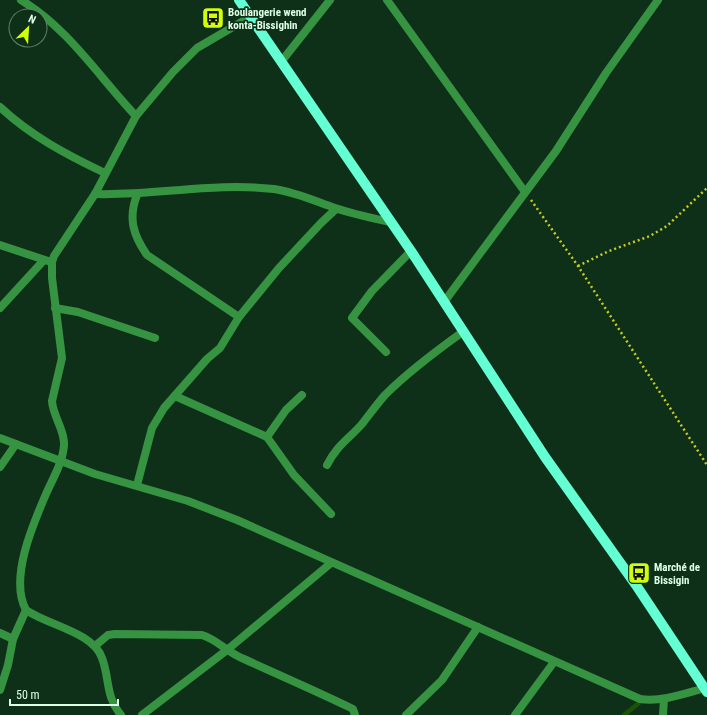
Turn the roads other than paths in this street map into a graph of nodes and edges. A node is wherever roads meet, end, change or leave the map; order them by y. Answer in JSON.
{"nodes":[{"id":1,"x":21,"y":0,"type":"edge"},
{"id":2,"x":239,"y":0,"type":"edge"},
{"id":3,"x":330,"y":0,"type":"edge"},
{"id":4,"x":387,"y":0,"type":"edge"},
{"id":5,"x":658,"y":0,"type":"edge"},
{"id":6,"x":250,"y":17,"type":"junction"},
{"id":7,"x":281,"y":62,"type":"junction"},
{"id":8,"x":0,"y":107,"type":"edge"},
{"id":9,"x":136,"y":116,"type":"junction"},
{"id":10,"x":106,"y":174,"type":"junction"},
{"id":11,"x":525,"y":192,"type":"junction"},
{"id":12,"x":95,"y":194,"type":"junction"},
{"id":13,"x":137,"y":195,"type":"junction"},
{"id":14,"x":336,"y":209,"type":"junction"},
{"id":15,"x":390,"y":222,"type":"junction"},
{"id":16,"x":0,"y":245,"type":"edge"},
{"id":17,"x":410,"y":251,"type":"junction"},
{"id":18,"x":44,"y":260,"type":"junction"},
{"id":19,"x":52,"y":262,"type":"junction"},
{"id":20,"x":444,"y":302,"type":"junction"},
{"id":21,"x":0,"y":308,"type":"edge"},
{"id":22,"x":55,"y":308,"type":"junction"},
{"id":23,"x":239,"y":317,"type":"junction"},
{"id":24,"x":464,"y":332,"type":"junction"},
{"id":25,"x":155,"y":338,"type":"dead end"},
{"id":26,"x":386,"y":352,"type":"dead end"},
{"id":27,"x":302,"y":395,"type":"dead end"},
{"id":28,"x":175,"y":396,"type":"junction"},
{"id":29,"x":267,"y":437,"type":"junction"},
{"id":30,"x":0,"y":438,"type":"edge"},
{"id":31,"x":16,"y":444,"type":"junction"},
{"id":32,"x":60,"y":462,"type":"junction"},
{"id":33,"x":327,"y":464,"type":"dead end"},
{"id":34,"x":0,"y":467,"type":"edge"},
{"id":35,"x":137,"y":486,"type":"junction"},
{"id":36,"x":332,"y":514,"type":"dead end"},
{"id":37,"x":331,"y":562,"type":"junction"},
{"id":38,"x":26,"y":610,"type":"junction"},
{"id":39,"x":478,"y":627,"type":"junction"},
{"id":40,"x":0,"y":633,"type":"edge"},
{"id":41,"x":13,"y":639,"type":"junction"},
{"id":42,"x":95,"y":646,"type":"junction"},
{"id":43,"x":227,"y":650,"type":"junction"},
{"id":44,"x":554,"y":662,"type":"junction"},
{"id":45,"x":0,"y":690,"type":"edge"},
{"id":46,"x":706,"y":690,"type":"edge"},
{"id":47,"x":664,"y":699,"type":"junction"},
{"id":48,"x":121,"y":715,"type":"edge"},
{"id":49,"x":142,"y":715,"type":"edge"},
{"id":50,"x":355,"y":715,"type":"edge"},
{"id":51,"x":406,"y":715,"type":"edge"},
{"id":52,"x":515,"y":715,"type":"edge"},
{"id":53,"x":663,"y":715,"type":"edge"}],
"edges":[{"from":1,"to":9,"type":"street"},
{"from":2,"to":6,"type":"main road"},
{"from":3,"to":7,"type":"street"},
{"from":4,"to":11,"type":"street"},
{"from":5,"to":11,"type":"street"},
{"from":6,"to":7,"type":"main road"},
{"from":6,"to":9,"type":"street"},
{"from":7,"to":15,"type":"main road"},
{"from":8,"to":10,"type":"street"},
{"from":9,"to":10,"type":"street"},
{"from":10,"to":12,"type":"street"},
{"from":11,"to":20,"type":"street"},
{"from":12,"to":13,"type":"street"},
{"from":12,"to":19,"type":"street"},
{"from":13,"to":14,"type":"street"},
{"from":13,"to":23,"type":"street"},
{"from":14,"to":15,"type":"street"},
{"from":14,"to":23,"type":"street"},
{"from":15,"to":17,"type":"main road"},
{"from":16,"to":18,"type":"street"},
{"from":17,"to":20,"type":"main road"},
{"from":17,"to":26,"type":"street"},
{"from":18,"to":19,"type":"street"},
{"from":18,"to":21,"type":"street"},
{"from":19,"to":22,"type":"street"},
{"from":20,"to":24,"type":"main road"},
{"from":22,"to":25,"type":"street"},
{"from":22,"to":32,"type":"street"},
{"from":23,"to":28,"type":"street"},
{"from":24,"to":33,"type":"street"},
{"from":24,"to":46,"type":"main road"},
{"from":27,"to":29,"type":"street"},
{"from":28,"to":29,"type":"street"},
{"from":28,"to":35,"type":"street"},
{"from":29,"to":36,"type":"street"},
{"from":30,"to":31,"type":"street"},
{"from":31,"to":32,"type":"street"},
{"from":31,"to":34,"type":"street"},
{"from":32,"to":35,"type":"street"},
{"from":32,"to":38,"type":"street"},
{"from":35,"to":37,"type":"street"},
{"from":37,"to":39,"type":"street"},
{"from":37,"to":43,"type":"street"},
{"from":38,"to":41,"type":"street"},
{"from":38,"to":42,"type":"street"},
{"from":39,"to":44,"type":"street"},
{"from":39,"to":51,"type":"street"},
{"from":40,"to":41,"type":"street"},
{"from":41,"to":45,"type":"street"},
{"from":42,"to":43,"type":"street"},
{"from":42,"to":48,"type":"street"},
{"from":43,"to":49,"type":"street"},
{"from":43,"to":50,"type":"street"},
{"from":44,"to":47,"type":"street"},
{"from":44,"to":52,"type":"street"},
{"from":46,"to":47,"type":"street"},
{"from":47,"to":53,"type":"street"}]}
